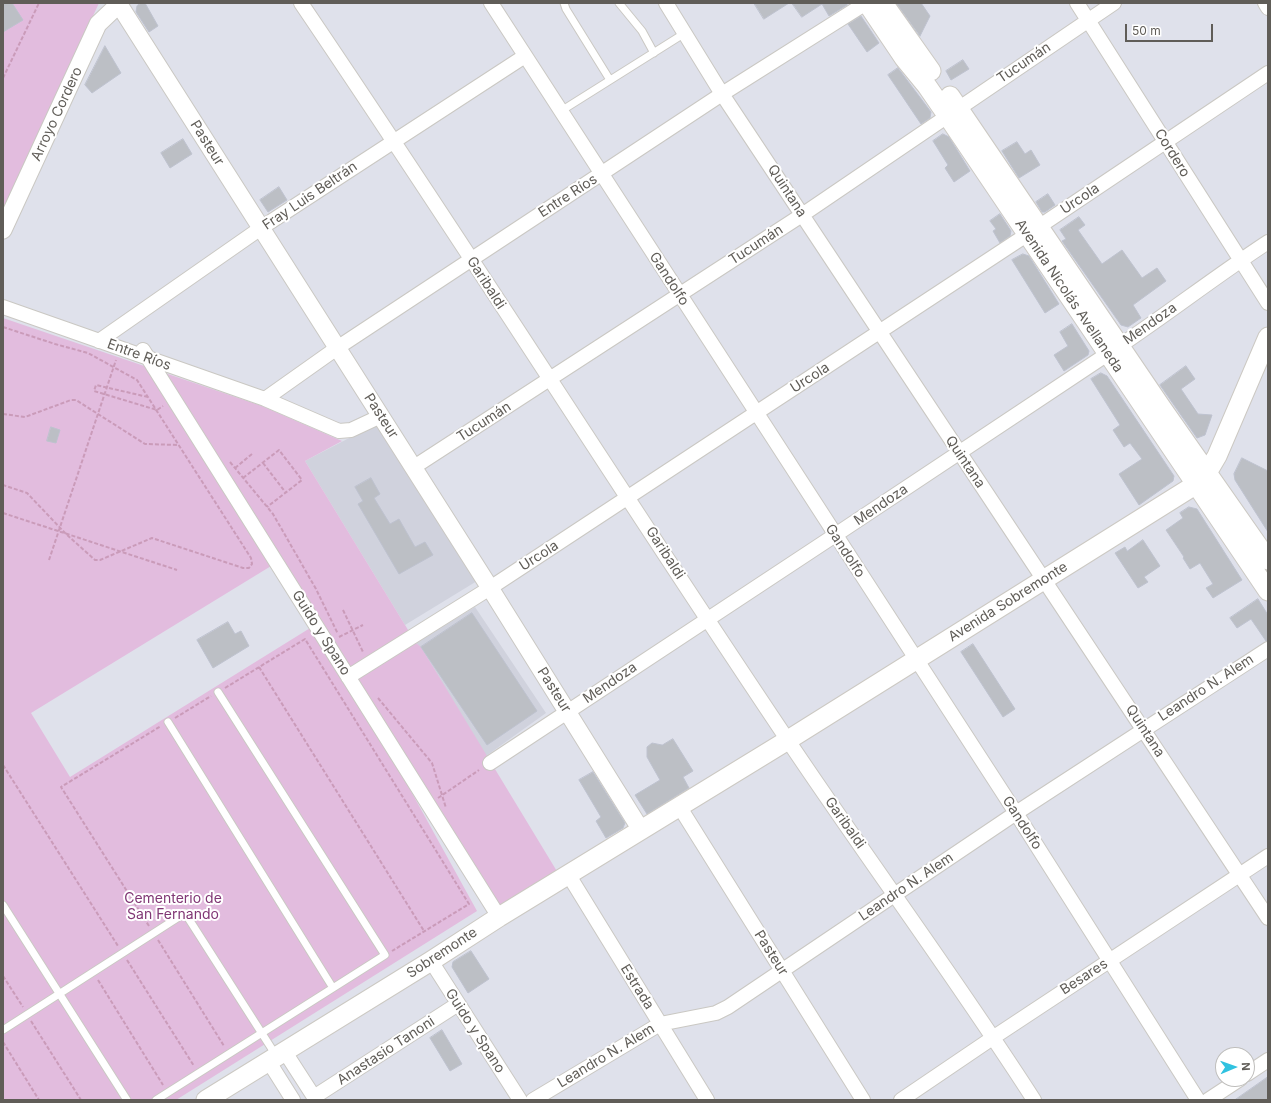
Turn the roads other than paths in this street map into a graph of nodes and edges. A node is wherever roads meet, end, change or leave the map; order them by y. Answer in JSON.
{"nodes":[{"id":1,"x":119,"y":3,"type":"edge"},
{"id":2,"x":301,"y":3,"type":"edge"},
{"id":3,"x":491,"y":3,"type":"edge"},
{"id":4,"x":564,"y":3,"type":"edge"},
{"id":5,"x":619,"y":3,"type":"edge"},
{"id":6,"x":666,"y":3,"type":"edge"},
{"id":7,"x":866,"y":3,"type":"edge"},
{"id":8,"x":883,"y":3,"type":"edge"},
{"id":9,"x":1077,"y":3,"type":"edge"},
{"id":10,"x":1114,"y":3,"type":"edge"},
{"id":11,"x":1265,"y":3,"type":"edge"},
{"id":12,"x":1268,"y":8,"type":"edge"},
{"id":13,"x":1088,"y":20,"type":"junction"},
{"id":14,"x":685,"y":33,"type":"junction"},
{"id":15,"x":654,"y":53,"type":"junction"},
{"id":16,"x":525,"y":56,"type":"junction"},
{"id":17,"x":1268,"y":73,"type":"edge"},
{"id":18,"x":610,"y":80,"type":"junction"},
{"id":19,"x":722,"y":94,"type":"junction"},
{"id":20,"x":561,"y":111,"type":"junction"},
{"id":21,"x":952,"y":111,"type":"junction"},
{"id":22,"x":394,"y":140,"type":"junction"},
{"id":23,"x":1165,"y":142,"type":"junction"},
{"id":24,"x":602,"y":174,"type":"junction"},
{"id":25,"x":802,"y":214,"type":"junction"},
{"id":26,"x":261,"y":228,"type":"junction"},
{"id":27,"x":3,"y":230,"type":"edge"},
{"id":28,"x":1034,"y":230,"type":"junction"},
{"id":29,"x":1268,"y":242,"type":"edge"},
{"id":30,"x":471,"y":260,"type":"junction"},
{"id":31,"x":1240,"y":260,"type":"junction"},
{"id":32,"x":679,"y":294,"type":"junction"},
{"id":33,"x":3,"y":300,"type":"edge"},
{"id":34,"x":1268,"y":302,"type":"edge"},
{"id":35,"x":3,"y":307,"type":"edge"},
{"id":36,"x":880,"y":332,"type":"junction"},
{"id":37,"x":1268,"y":337,"type":"edge"},
{"id":38,"x":101,"y":338,"type":"junction"},
{"id":39,"x":337,"y":348,"type":"junction"},
{"id":40,"x":1114,"y":350,"type":"junction"},
{"id":41,"x":145,"y":355,"type":"junction"},
{"id":42,"x":550,"y":379,"type":"junction"},
{"id":43,"x":269,"y":396,"type":"junction"},
{"id":44,"x":756,"y":413,"type":"junction"},
{"id":45,"x":381,"y":416,"type":"junction"},
{"id":46,"x":959,"y":452,"type":"junction"},
{"id":47,"x":414,"y":467,"type":"junction"},
{"id":48,"x":1201,"y":479,"type":"junction"},
{"id":49,"x":628,"y":498,"type":"junction"},
{"id":50,"x":836,"y":536,"type":"junction"},
{"id":51,"x":1268,"y":560,"type":"edge"},
{"id":52,"x":1044,"y":580,"type":"junction"},
{"id":53,"x":490,"y":588,"type":"junction"},
{"id":54,"x":1268,"y":591,"type":"edge"},
{"id":55,"x":707,"y":618,"type":"junction"},
{"id":56,"x":1268,"y":648,"type":"edge"},
{"id":57,"x":916,"y":660,"type":"junction"},
{"id":58,"x":348,"y":677,"type":"junction"},
{"id":59,"x":218,"y":692,"type":"road end"},
{"id":60,"x":568,"y":712,"type":"junction"},
{"id":61,"x":168,"y":722,"type":"road end"},
{"id":62,"x":1143,"y":728,"type":"junction"},
{"id":63,"x":788,"y":740,"type":"junction"},
{"id":64,"x":490,"y":763,"type":"road end"},
{"id":65,"x":679,"y":806,"type":"junction"},
{"id":66,"x":1016,"y":813,"type":"junction"},
{"id":67,"x":641,"y":830,"type":"junction"},
{"id":68,"x":1268,"y":856,"type":"edge"},
{"id":69,"x":568,"y":874,"type":"junction"},
{"id":70,"x":1239,"y":875,"type":"junction"},
{"id":71,"x":895,"y":894,"type":"junction"},
{"id":72,"x":3,"y":905,"type":"edge"},
{"id":73,"x":499,"y":917,"type":"junction"},
{"id":74,"x":1268,"y":918,"type":"edge"},
{"id":75,"x":1110,"y":960,"type":"junction"},
{"id":76,"x":431,"y":961,"type":"junction"},
{"id":77,"x":782,"y":971,"type":"junction"},
{"id":78,"x":333,"y":988,"type":"junction"},
{"id":79,"x":60,"y":994,"type":"junction"},
{"id":80,"x":458,"y":1004,"type":"junction"},
{"id":81,"x":660,"y":1024,"type":"junction"},
{"id":82,"x":3,"y":1030,"type":"edge"},
{"id":83,"x":262,"y":1033,"type":"junction"},
{"id":84,"x":994,"y":1037,"type":"junction"},
{"id":85,"x":277,"y":1057,"type":"junction"},
{"id":86,"x":1268,"y":1060,"type":"edge"},
{"id":87,"x":1255,"y":1069,"type":"edge"},
{"id":88,"x":1228,"y":1087,"type":"edge"},
{"id":89,"x":315,"y":1098,"type":"edge"},
{"id":90,"x":127,"y":1100,"type":"edge"},
{"id":91,"x":156,"y":1100,"type":"edge"},
{"id":92,"x":206,"y":1100,"type":"edge"},
{"id":93,"x":293,"y":1100,"type":"edge"},
{"id":94,"x":520,"y":1100,"type":"edge"},
{"id":95,"x":533,"y":1100,"type":"edge"},
{"id":96,"x":707,"y":1100,"type":"edge"},
{"id":97,"x":862,"y":1100,"type":"edge"},
{"id":98,"x":901,"y":1100,"type":"edge"},
{"id":99,"x":1034,"y":1100,"type":"edge"},
{"id":100,"x":1198,"y":1100,"type":"edge"},
{"id":101,"x":1208,"y":1100,"type":"edge"}],
"edges":[{"from":1,"to":26,"type":"street","name":"Pasteur"},
{"from":1,"to":27,"type":"street","name":"Arroyo Cordero"},
{"from":2,"to":22,"type":"street","name":"Garibaldi"},
{"from":3,"to":16,"type":"street","name":"Gandolfo"},
{"from":4,"to":18,"type":"lane"},
{"from":5,"to":15,"type":"lane"},
{"from":6,"to":14,"type":"street","name":"Quintana"},
{"from":7,"to":19,"type":"street","name":"Entre Ríos"},
{"from":7,"to":21,"type":"main road","name":"Avenida Nicolás Avellaneda"},
{"from":8,"to":21,"type":"main road","name":"Avenida Nicolás Avellaneda"},
{"from":9,"to":13,"type":"street","name":"Cordero"},
{"from":10,"to":13,"type":"street","name":"Tucumán"},
{"from":11,"to":12,"type":"street"},
{"from":13,"to":21,"type":"street","name":"Tucumán"},
{"from":13,"to":23,"type":"street","name":"Cordero"},
{"from":14,"to":15,"type":"lane"},
{"from":14,"to":19,"type":"street","name":"Quintana"},
{"from":15,"to":18,"type":"lane"},
{"from":16,"to":20,"type":"street","name":"Gandolfo"},
{"from":16,"to":22,"type":"street","name":"Fray Luis Beltrán"},
{"from":17,"to":23,"type":"street","name":"Urcola"},
{"from":18,"to":20,"type":"lane"},
{"from":19,"to":24,"type":"street","name":"Entre Ríos"},
{"from":19,"to":25,"type":"street","name":"Quintana"},
{"from":20,"to":24,"type":"street","name":"Gandolfo"},
{"from":21,"to":25,"type":"street","name":"Tucumán"},
{"from":21,"to":28,"type":"main road","name":"Avenida Nicolás Avellaneda"},
{"from":22,"to":26,"type":"street","name":"Fray Luis Beltrán"},
{"from":22,"to":30,"type":"street","name":"Garibaldi"},
{"from":23,"to":28,"type":"street","name":"Urcola"},
{"from":23,"to":31,"type":"street","name":"Cordero"},
{"from":24,"to":30,"type":"street","name":"Entre Ríos"},
{"from":24,"to":32,"type":"street","name":"Gandolfo"},
{"from":25,"to":32,"type":"street","name":"Tucumán"},
{"from":25,"to":36,"type":"street","name":"Quintana"},
{"from":26,"to":38,"type":"street","name":"Fray Luis Beltrán"},
{"from":26,"to":39,"type":"street","name":"Pasteur"},
{"from":28,"to":36,"type":"street","name":"Urcola"},
{"from":28,"to":40,"type":"main road","name":"Avenida Nicolás Avellaneda"},
{"from":29,"to":31,"type":"street","name":"Mendoza"},
{"from":30,"to":39,"type":"street","name":"Entre Ríos"},
{"from":30,"to":42,"type":"street","name":"Garibaldi"},
{"from":31,"to":34,"type":"street","name":"Cordero"},
{"from":31,"to":40,"type":"street","name":"Mendoza"},
{"from":32,"to":42,"type":"street","name":"Tucumán"},
{"from":32,"to":44,"type":"street","name":"Gandolfo"},
{"from":33,"to":38,"type":"street","name":"Entre Ríos"},
{"from":35,"to":38,"type":"street","name":"Entre Ríos"},
{"from":36,"to":44,"type":"street","name":"Urcola"},
{"from":36,"to":46,"type":"street","name":"Quintana"},
{"from":37,"to":48,"type":"main road","name":"Avenida Sobremonte"},
{"from":38,"to":41,"type":"street","name":"Entre Ríos"},
{"from":38,"to":41,"type":"street","name":"Entre Ríos"},
{"from":39,"to":43,"type":"street","name":"Entre Ríos"},
{"from":39,"to":45,"type":"street","name":"Pasteur"},
{"from":40,"to":46,"type":"street","name":"Mendoza"},
{"from":40,"to":48,"type":"main road","name":"Avenida Nicolás Avellaneda"},
{"from":41,"to":43,"type":"street","name":"Entre Ríos"},
{"from":41,"to":58,"type":"street","name":"Guido y Spano"},
{"from":42,"to":47,"type":"street","name":"Tucumán"},
{"from":42,"to":49,"type":"street","name":"Garibaldi"},
{"from":43,"to":45,"type":"street"},
{"from":44,"to":49,"type":"street","name":"Urcola"},
{"from":44,"to":50,"type":"street","name":"Gandolfo"},
{"from":45,"to":47,"type":"street","name":"Pasteur"},
{"from":46,"to":50,"type":"street","name":"Mendoza"},
{"from":46,"to":52,"type":"street","name":"Quintana"},
{"from":47,"to":53,"type":"street","name":"Pasteur"},
{"from":48,"to":51,"type":"main road","name":"Avenida Nicolás Avellaneda"},
{"from":48,"to":52,"type":"main road","name":"Avenida Sobremonte"},
{"from":48,"to":54,"type":"main road","name":"Avenida Nicolás Avellaneda"},
{"from":49,"to":53,"type":"street","name":"Urcola"},
{"from":49,"to":55,"type":"street","name":"Garibaldi"},
{"from":50,"to":55,"type":"street","name":"Mendoza"},
{"from":50,"to":57,"type":"street","name":"Gandolfo"},
{"from":52,"to":57,"type":"main road","name":"Avenida Sobremonte"},
{"from":52,"to":62,"type":"street","name":"Quintana"},
{"from":53,"to":58,"type":"street","name":"Urcola"},
{"from":53,"to":60,"type":"street","name":"Pasteur"},
{"from":55,"to":60,"type":"street","name":"Mendoza"},
{"from":55,"to":63,"type":"street","name":"Garibaldi"},
{"from":56,"to":62,"type":"street","name":"Leandro N. Alem"},
{"from":57,"to":63,"type":"main road","name":"Avenida Sobremonte"},
{"from":57,"to":66,"type":"street","name":"Gandolfo"},
{"from":58,"to":73,"type":"street","name":"Guido y Spano"},
{"from":59,"to":78,"type":"lane"},
{"from":60,"to":64,"type":"street","name":"Mendoza"},
{"from":60,"to":67,"type":"street","name":"Pasteur"},
{"from":61,"to":78,"type":"lane"},
{"from":62,"to":66,"type":"street","name":"Leandro N. Alem"},
{"from":62,"to":70,"type":"street","name":"Quintana"},
{"from":63,"to":65,"type":"main road","name":"Avenida Sobremonte"},
{"from":63,"to":71,"type":"street","name":"Garibaldi"},
{"from":65,"to":67,"type":"main road","name":"Sobremonte"},
{"from":65,"to":77,"type":"street","name":"Pasteur"},
{"from":66,"to":71,"type":"street","name":"Leandro N. Alem"},
{"from":66,"to":75,"type":"street","name":"Gandolfo"},
{"from":67,"to":69,"type":"main road","name":"Sobremonte"},
{"from":68,"to":70,"type":"street","name":"Besares"},
{"from":69,"to":73,"type":"main road","name":"Sobremonte"},
{"from":69,"to":81,"type":"street","name":"Estrada"},
{"from":70,"to":74,"type":"street","name":"Quintana"},
{"from":70,"to":75,"type":"street","name":"Besares"},
{"from":71,"to":77,"type":"street","name":"Leandro N. Alem"},
{"from":71,"to":84,"type":"street","name":"Garibaldi"},
{"from":72,"to":79,"type":"lane"},
{"from":73,"to":76,"type":"main road","name":"Sobremonte"},
{"from":75,"to":84,"type":"street","name":"Besares"},
{"from":75,"to":100,"type":"street","name":"Gandolfo"},
{"from":76,"to":80,"type":"street","name":"Guido y Spano"},
{"from":76,"to":85,"type":"main road","name":"Sobremonte"},
{"from":77,"to":81,"type":"street","name":"Leandro N. Alem"},
{"from":77,"to":97,"type":"street","name":"Pasteur"},
{"from":78,"to":83,"type":"lane"},
{"from":79,"to":82,"type":"lane"},
{"from":79,"to":83,"type":"lane"},
{"from":79,"to":90,"type":"lane"},
{"from":80,"to":89,"type":"street","name":"Anastasio Tanoni"},
{"from":80,"to":94,"type":"street","name":"Guido y Spano"},
{"from":81,"to":95,"type":"street","name":"Leandro N. Alem"},
{"from":81,"to":96,"type":"street","name":"Estrada"},
{"from":83,"to":85,"type":"lane"},
{"from":83,"to":91,"type":"lane"},
{"from":84,"to":98,"type":"street","name":"Besares"},
{"from":84,"to":99,"type":"street","name":"Garibaldi"},
{"from":85,"to":89,"type":"street"},
{"from":85,"to":92,"type":"main road","name":"Sobremonte"},
{"from":85,"to":93,"type":"street"},
{"from":86,"to":87,"type":"street"},
{"from":88,"to":101,"type":"street"}]}
